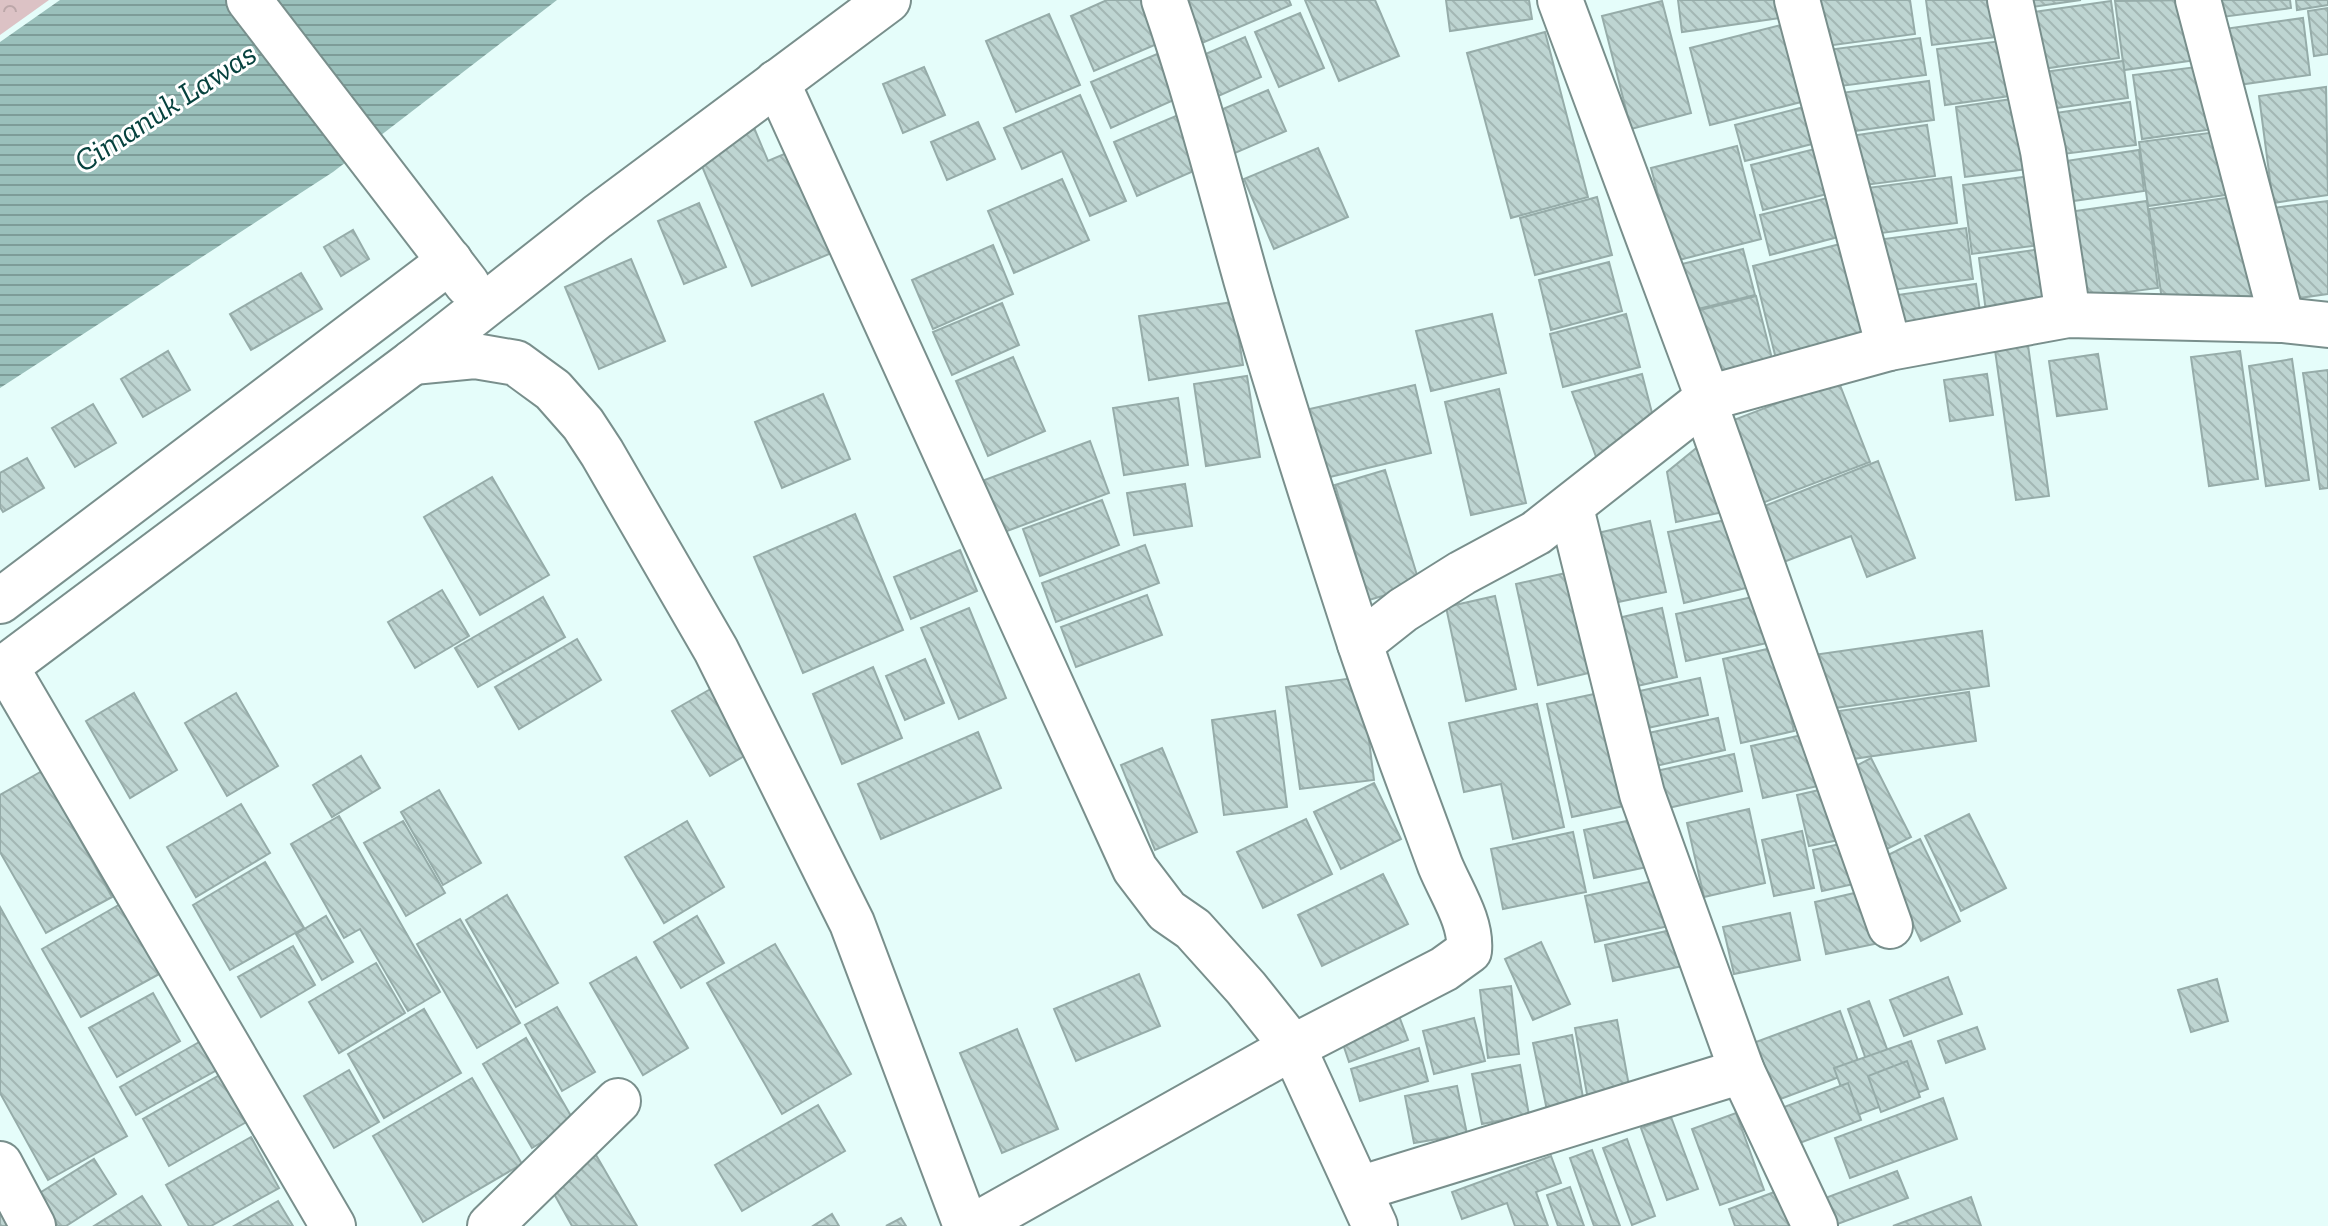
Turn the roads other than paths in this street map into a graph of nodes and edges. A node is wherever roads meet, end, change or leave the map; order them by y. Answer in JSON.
{"nodes":[{"id":1,"x":249,"y":0,"type":"edge"},
{"id":2,"x":888,"y":0,"type":"edge"},
{"id":3,"x":1164,"y":0,"type":"edge"},
{"id":4,"x":1560,"y":0,"type":"edge"},
{"id":5,"x":1797,"y":0,"type":"edge"},
{"id":6,"x":2010,"y":0,"type":"edge"},
{"id":7,"x":2198,"y":0,"type":"edge"},
{"id":8,"x":777,"y":82,"type":"junction"},
{"id":9,"x":437,"y":246,"type":"junction"},
{"id":10,"x":483,"y":305,"type":"junction"},
{"id":11,"x":2068,"y":315,"type":"junction"},
{"id":12,"x":2282,"y":320,"type":"junction"},
{"id":13,"x":2328,"y":325,"type":"edge"},
{"id":14,"x":1889,"y":348,"type":"junction"},
{"id":15,"x":413,"y":362,"type":"junction"},
{"id":16,"x":1706,"y":400,"type":"junction"},
{"id":17,"x":1571,"y":508,"type":"junction"},
{"id":18,"x":0,"y":601,"type":"edge"},
{"id":19,"x":1360,"y":644,"type":"junction"},
{"id":20,"x":3,"y":669,"type":"edge"},
{"id":21,"x":1890,"y":926,"type":"dead end"},
{"id":22,"x":1293,"y":1047,"type":"junction"},
{"id":23,"x":1742,"y":1071,"type":"junction"},
{"id":24,"x":618,"y":1101,"type":"dead end"},
{"id":25,"x":0,"y":1164,"type":"edge"},
{"id":26,"x":1367,"y":1208,"type":"edge"},
{"id":27,"x":33,"y":1226,"type":"edge"},
{"id":28,"x":333,"y":1226,"type":"edge"},
{"id":29,"x":490,"y":1226,"type":"edge"},
{"id":30,"x":966,"y":1226,"type":"edge"},
{"id":31,"x":974,"y":1226,"type":"edge"},
{"id":32,"x":1815,"y":1226,"type":"edge"}],
"edges":[{"from":1,"to":9,"type":"street"},
{"from":2,"to":8,"type":"street"},
{"from":3,"to":19,"type":"street"},
{"from":4,"to":16,"type":"street"},
{"from":5,"to":14,"type":"street"},
{"from":6,"to":11,"type":"street"},
{"from":7,"to":12,"type":"street"},
{"from":8,"to":10,"type":"street"},
{"from":8,"to":22,"type":"street"},
{"from":9,"to":10,"type":"street"},
{"from":9,"to":18,"type":"street"},
{"from":10,"to":15,"type":"street"},
{"from":11,"to":12,"type":"street"},
{"from":11,"to":14,"type":"street"},
{"from":12,"to":13,"type":"street"},
{"from":14,"to":16,"type":"street"},
{"from":15,"to":20,"type":"street"},
{"from":15,"to":30,"type":"street"},
{"from":16,"to":17,"type":"street"},
{"from":16,"to":21,"type":"street"},
{"from":17,"to":19,"type":"street"},
{"from":17,"to":23,"type":"street"},
{"from":19,"to":22,"type":"street"},
{"from":20,"to":28,"type":"street"},
{"from":22,"to":26,"type":"street"},
{"from":22,"to":31,"type":"street"},
{"from":23,"to":26,"type":"street"},
{"from":23,"to":32,"type":"street"},
{"from":24,"to":29,"type":"street"},
{"from":25,"to":27,"type":"street"}]}
